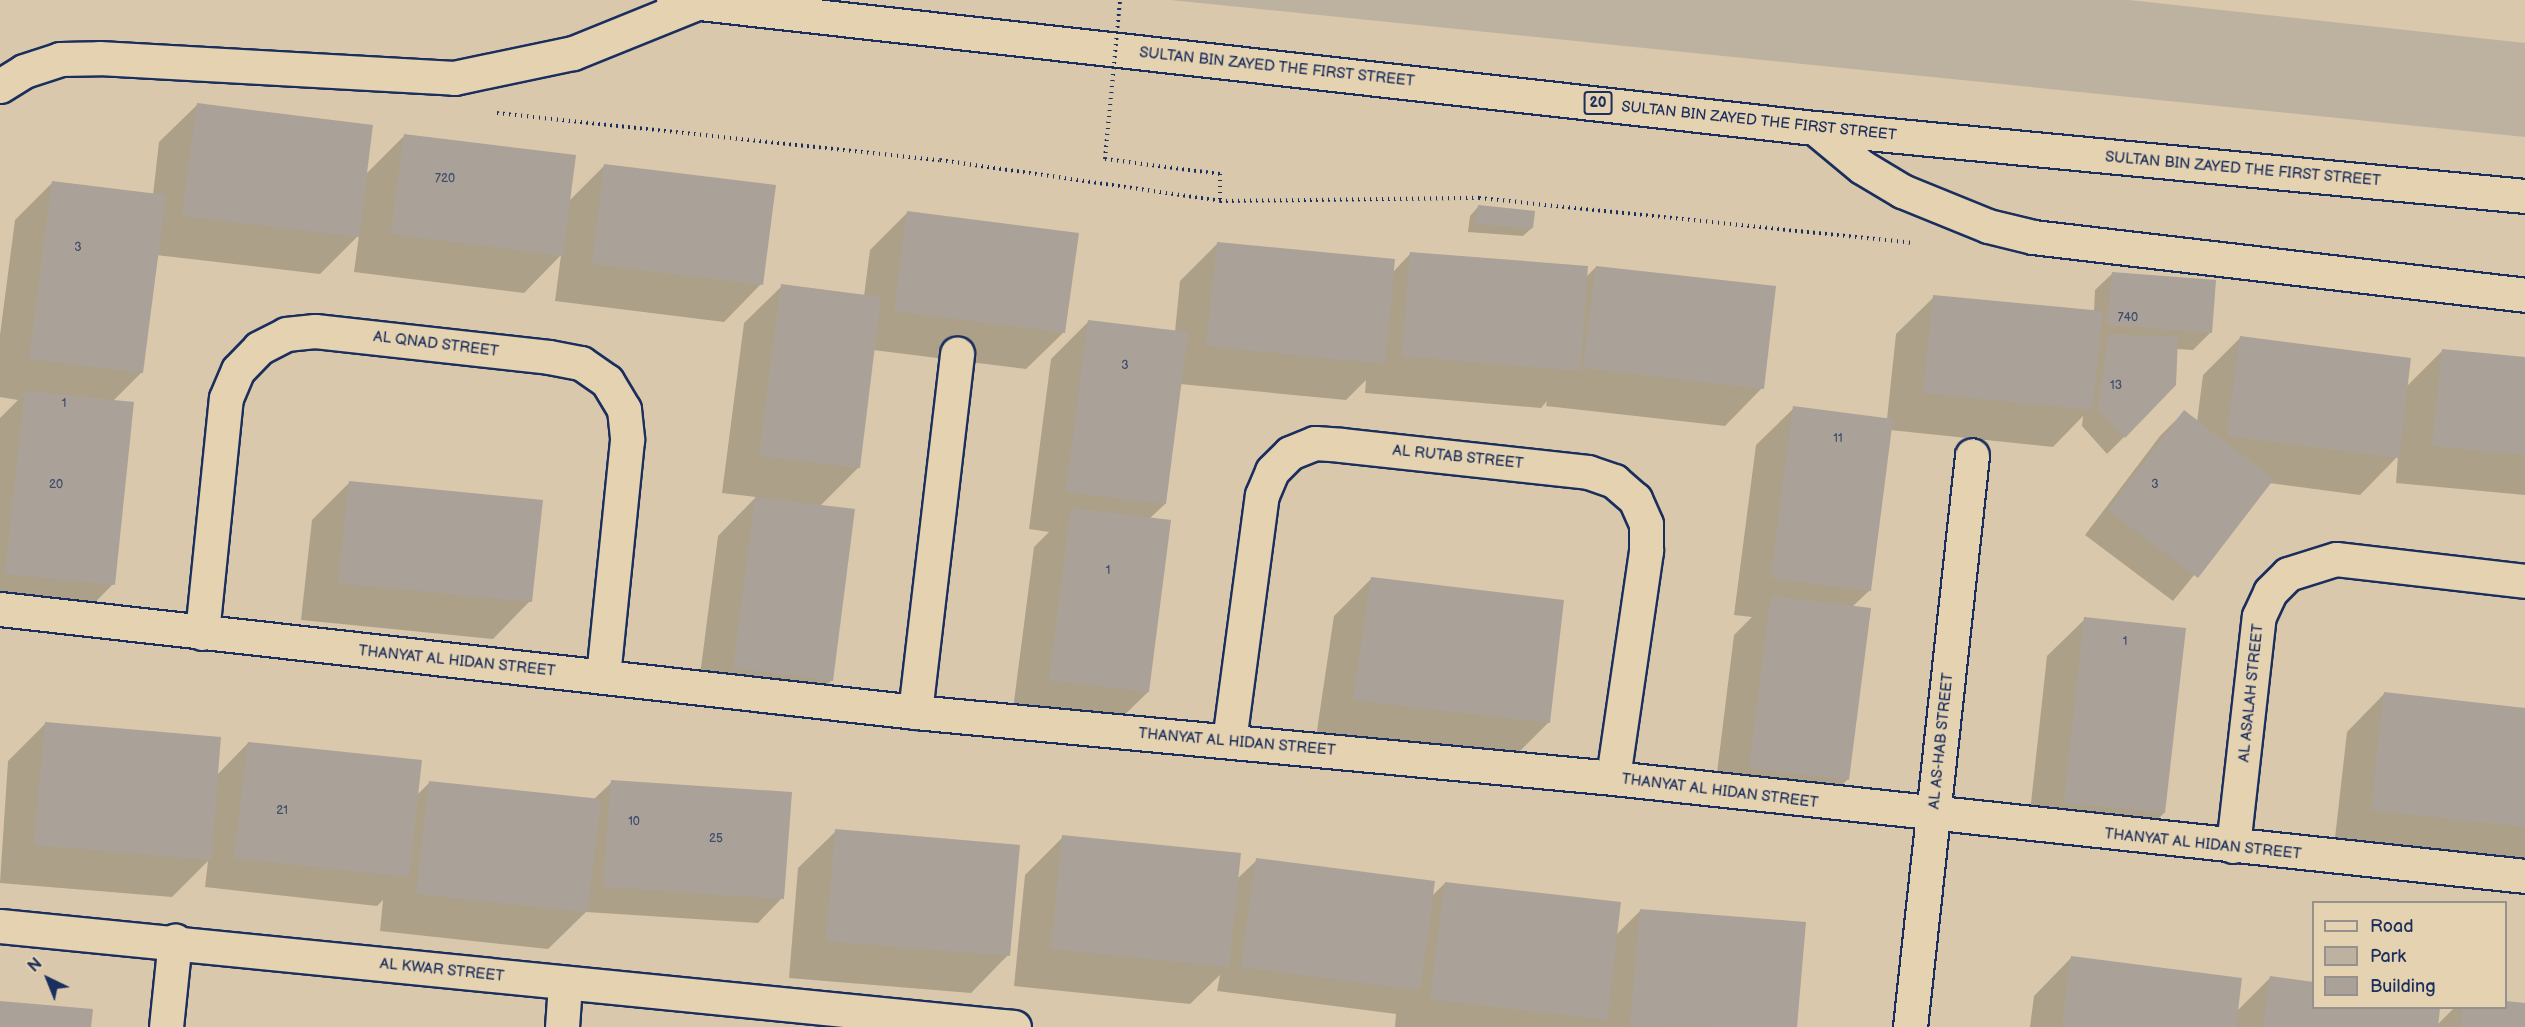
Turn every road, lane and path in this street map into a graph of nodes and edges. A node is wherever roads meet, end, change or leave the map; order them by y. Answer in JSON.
{"nodes":[{"id":1,"x":1120,"y":0,"type":"edge"},
{"id":2,"x":686,"y":1,"type":"edge"},
{"id":3,"x":0,"y":87,"type":"edge"},
{"id":4,"x":485,"y":112,"type":"dead end"},
{"id":5,"x":1815,"y":128,"type":"junction"},
{"id":6,"x":2525,"y":196,"type":"edge"},
{"id":7,"x":1220,"y":201,"type":"junction"},
{"id":8,"x":1918,"y":243,"type":"dead end"},
{"id":9,"x":2525,"y":295,"type":"edge"},
{"id":10,"x":957,"y":353,"type":"dead end"},
{"id":11,"x":1972,"y":455,"type":"dead end"},
{"id":12,"x":2525,"y":581,"type":"edge"},
{"id":13,"x":0,"y":609,"type":"edge"},
{"id":14,"x":202,"y":633,"type":"junction"},
{"id":15,"x":603,"y":676,"type":"junction"},
{"id":16,"x":915,"y":712,"type":"junction"},
{"id":17,"x":1229,"y":741,"type":"junction"},
{"id":18,"x":1613,"y":778,"type":"junction"},
{"id":19,"x":1933,"y":816,"type":"junction"},
{"id":20,"x":2233,"y":846,"type":"junction"},
{"id":21,"x":2525,"y":876,"type":"edge"},
{"id":22,"x":0,"y":926,"type":"edge"},
{"id":23,"x":175,"y":940,"type":"junction"},
{"id":24,"x":565,"y":984,"type":"junction"},
{"id":25,"x":883,"y":1019,"type":"edge"},
{"id":26,"x":166,"y":1027,"type":"edge"},
{"id":27,"x":562,"y":1027,"type":"edge"},
{"id":28,"x":1014,"y":1027,"type":"edge"},
{"id":29,"x":1910,"y":1027,"type":"edge"}],
"edges":[{"from":1,"to":7,"type":"path","bridge":true},
{"from":2,"to":3,"type":"street"},
{"from":2,"to":5,"type":"street","name":"SULTAN BIN ZAYED THE FIRST STREET","number":"20"},
{"from":4,"to":7,"type":"path"},
{"from":5,"to":6,"type":"street","name":"SULTAN BIN ZAYED THE FIRST STREET","number":"20"},
{"from":5,"to":9,"type":"street"},
{"from":7,"to":8,"type":"path"},
{"from":10,"to":16,"type":"street"},
{"from":11,"to":19,"type":"street","name":"AL AS-HAB STREET"},
{"from":12,"to":20,"type":"street","name":"AL ASALAH STREET"},
{"from":13,"to":14,"type":"street","name":"THANYAT AL HIDAN STREET"},
{"from":14,"to":15,"type":"street","name":"THANYAT AL HIDAN STREET"},
{"from":14,"to":15,"type":"street","name":"AL QNAD STREET"},
{"from":15,"to":16,"type":"street","name":"THANYAT AL HIDAN STREET"},
{"from":16,"to":17,"type":"street","name":"THANYAT AL HIDAN STREET"},
{"from":17,"to":18,"type":"street","name":"THANYAT AL HIDAN STREET"},
{"from":17,"to":18,"type":"street","name":"AL RUTAB STREET"},
{"from":18,"to":19,"type":"street","name":"THANYAT AL HIDAN STREET"},
{"from":19,"to":20,"type":"street","name":"THANYAT AL HIDAN STREET"},
{"from":19,"to":29,"type":"street","name":"AL AS-HAB STREET"},
{"from":20,"to":21,"type":"street","name":"THANYAT AL HIDAN STREET"},
{"from":22,"to":23,"type":"street","name":"AL KWAR STREET"},
{"from":23,"to":24,"type":"street","name":"AL KWAR STREET"},
{"from":23,"to":26,"type":"street"},
{"from":24,"to":25,"type":"street","name":"AL KWAR STREET"},
{"from":24,"to":27,"type":"street"},
{"from":25,"to":28,"type":"street","name":"AL KWAR STREET"}]}
